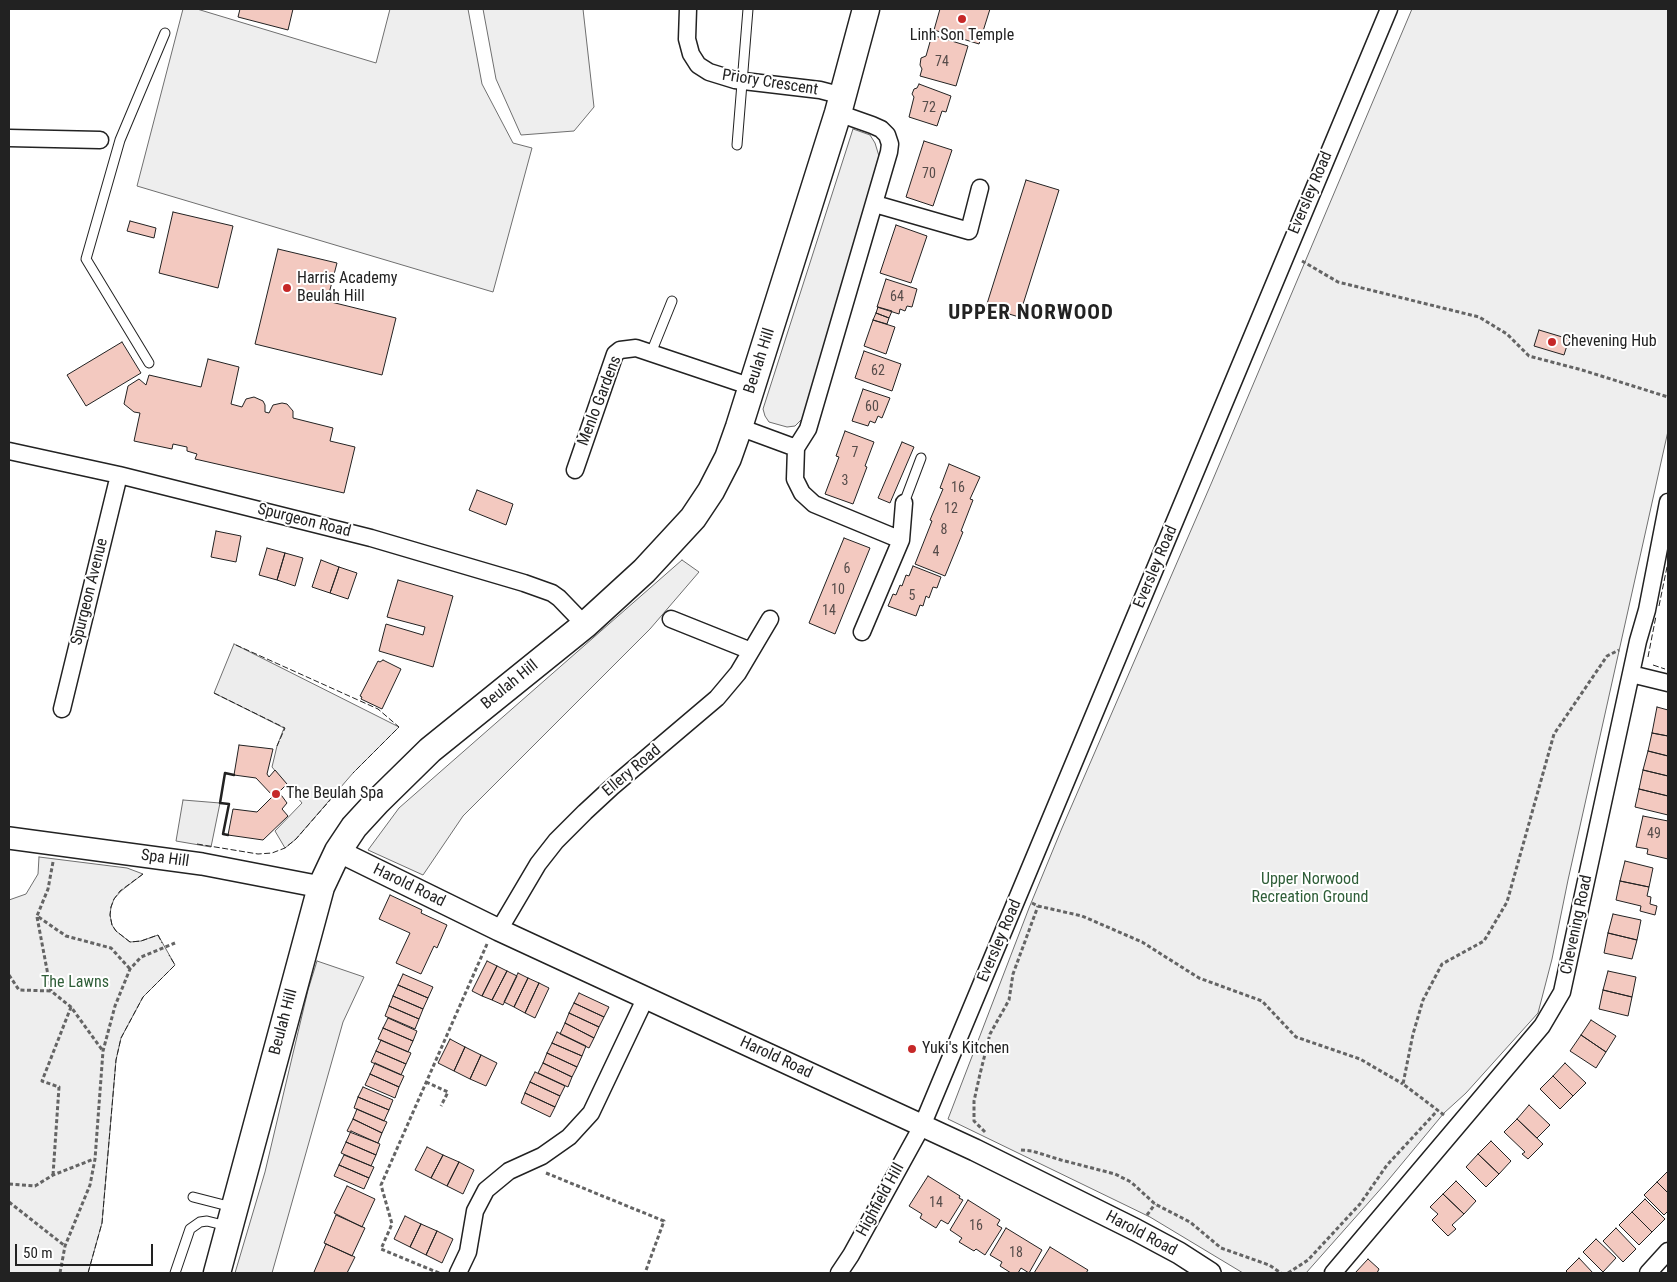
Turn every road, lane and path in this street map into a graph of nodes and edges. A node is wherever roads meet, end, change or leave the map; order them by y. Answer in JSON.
{"nodes":[{"id":1,"x":688,"y":9,"type":"edge"},
{"id":2,"x":748,"y":9,"type":"edge"},
{"id":3,"x":866,"y":9,"type":"edge"},
{"id":4,"x":1389,"y":9,"type":"edge"},
{"id":5,"x":165,"y":33,"type":"dead end"},
{"id":6,"x":741,"y":81,"type":"junction"},
{"id":7,"x":840,"y":104,"type":"junction"},
{"id":8,"x":9,"y":138,"type":"edge"},
{"id":9,"x":100,"y":140,"type":"joint"},
{"id":10,"x":120,"y":140,"type":"junction"},
{"id":11,"x":738,"y":146,"type":"dead end"},
{"id":12,"x":980,"y":188,"type":"dead end"},
{"id":13,"x":875,"y":204,"type":"junction"},
{"id":14,"x":1301,"y":260,"type":"dead end"},
{"id":15,"x":672,"y":301,"type":"dead end"},
{"id":16,"x":651,"y":353,"type":"junction"},
{"id":17,"x":149,"y":363,"type":"dead end"},
{"id":18,"x":752,"y":386,"type":"junction"},
{"id":19,"x":1668,"y":398,"type":"edge"},
{"id":20,"x":739,"y":427,"type":"junction"},
{"id":21,"x":796,"y":448,"type":"junction"},
{"id":22,"x":9,"y":451,"type":"edge"},
{"id":23,"x":921,"y":458,"type":"dead end"},
{"id":24,"x":574,"y":470,"type":"dead end"},
{"id":25,"x":119,"y":475,"type":"junction"},
{"id":26,"x":1668,"y":502,"type":"edge"},
{"id":27,"x":904,"y":504,"type":"joint"},
{"id":28,"x":901,"y":540,"type":"junction"},
{"id":29,"x":671,"y":619,"type":"dead end"},
{"id":30,"x":770,"y":619,"type":"dead end"},
{"id":31,"x":585,"y":625,"type":"junction"},
{"id":32,"x":862,"y":632,"type":"dead end"},
{"id":33,"x":1624,"y":648,"type":"dead end"},
{"id":34,"x":751,"y":651,"type":"junction"},
{"id":35,"x":1631,"y":674,"type":"junction"},
{"id":36,"x":1668,"y":683,"type":"edge"},
{"id":37,"x":62,"y":709,"type":"dead end"},
{"id":38,"x":9,"y":838,"type":"edge"},
{"id":39,"x":56,"y":844,"type":"junction"},
{"id":40,"x":338,"y":851,"type":"junction"},
{"id":41,"x":321,"y":887,"type":"junction"},
{"id":42,"x":1019,"y":894,"type":"junction"},
{"id":43,"x":1038,"y":906,"type":"junction"},
{"id":44,"x":37,"y":916,"type":"junction"},
{"id":45,"x":497,"y":928,"type":"junction"},
{"id":46,"x":175,"y":943,"type":"dead end"},
{"id":47,"x":130,"y":969,"type":"junction"},
{"id":48,"x":9,"y":975,"type":"edge"},
{"id":49,"x":51,"y":991,"type":"junction"},
{"id":50,"x":646,"y":997,"type":"junction"},
{"id":51,"x":71,"y":1007,"type":"junction"},
{"id":52,"x":103,"y":1052,"type":"junction"},
{"id":53,"x":426,"y":1082,"type":"junction"},
{"id":54,"x":1403,"y":1084,"type":"junction"},
{"id":55,"x":441,"y":1106,"type":"dead end"},
{"id":56,"x":1438,"y":1110,"type":"junction"},
{"id":57,"x":1446,"y":1118,"type":"dead end"},
{"id":58,"x":922,"y":1126,"type":"junction"},
{"id":59,"x":991,"y":1138,"type":"dead end"},
{"id":60,"x":1014,"y":1149,"type":"dead end"},
{"id":61,"x":95,"y":1159,"type":"junction"},
{"id":62,"x":525,"y":1164,"type":"junction"},
{"id":63,"x":53,"y":1175,"type":"junction"},
{"id":64,"x":9,"y":1184,"type":"edge"},
{"id":65,"x":193,"y":1197,"type":"dead end"},
{"id":66,"x":9,"y":1202,"type":"edge"},
{"id":67,"x":232,"y":1217,"type":"junction"},
{"id":68,"x":65,"y":1246,"type":"junction"},
{"id":69,"x":1668,"y":1251,"type":"edge"},
{"id":70,"x":60,"y":1273,"type":"edge"},
{"id":71,"x":175,"y":1273,"type":"edge"},
{"id":72,"x":217,"y":1273,"type":"edge"},
{"id":73,"x":439,"y":1273,"type":"edge"},
{"id":74,"x":458,"y":1273,"type":"edge"},
{"id":75,"x":645,"y":1273,"type":"edge"},
{"id":76,"x":839,"y":1273,"type":"edge"},
{"id":77,"x":1210,"y":1273,"type":"edge"},
{"id":78,"x":1281,"y":1273,"type":"edge"},
{"id":79,"x":1288,"y":1273,"type":"edge"},
{"id":80,"x":1333,"y":1273,"type":"edge"},
{"id":81,"x":1648,"y":1273,"type":"edge"}],
"edges":[{"from":1,"to":6,"type":"street","name":"Priory Crescent"},
{"from":2,"to":6,"type":"lane"},
{"from":3,"to":7,"type":"main road","name":"Beulah Hill"},
{"from":4,"to":42,"type":"street","name":"Eversley Road"},
{"from":5,"to":10,"type":"lane"},
{"from":6,"to":7,"type":"street","name":"Priory Crescent"},
{"from":6,"to":11,"type":"lane"},
{"from":7,"to":13,"type":"street"},
{"from":7,"to":18,"type":"main road","name":"Beulah Hill"},
{"from":8,"to":9,"type":"street"},
{"from":9,"to":10,"type":"lane"},
{"from":10,"to":17,"type":"lane"},
{"from":12,"to":13,"type":"street"},
{"from":13,"to":21,"type":"street"},
{"from":14,"to":19,"type":"path"},
{"from":15,"to":16,"type":"lane"},
{"from":16,"to":18,"type":"street","name":"Menlo Gardens"},
{"from":16,"to":24,"type":"street","name":"Menlo Gardens"},
{"from":18,"to":20,"type":"main road","name":"Beulah Hill"},
{"from":20,"to":21,"type":"street"},
{"from":20,"to":31,"type":"main road","name":"Beulah Hill"},
{"from":21,"to":28,"type":"street"},
{"from":22,"to":25,"type":"street","name":"Spurgeon Road"},
{"from":23,"to":27,"type":"lane"},
{"from":25,"to":31,"type":"street","name":"Spurgeon Road"},
{"from":25,"to":37,"type":"street","name":"Spurgeon Avenue"},
{"from":26,"to":35,"type":"street","name":"Chevening Road"},
{"from":27,"to":28,"type":"street"},
{"from":28,"to":32,"type":"street"},
{"from":29,"to":34,"type":"street"},
{"from":30,"to":34,"type":"street","name":"Ellery Road"},
{"from":31,"to":40,"type":"main road","name":"Beulah Hill"},
{"from":33,"to":54,"type":"path"},
{"from":34,"to":45,"type":"street","name":"Ellery Road"},
{"from":35,"to":36,"type":"street"},
{"from":35,"to":80,"type":"street","name":"Chevening Road"},
{"from":38,"to":39,"type":"street","name":"Spa Hill"},
{"from":39,"to":41,"type":"street","name":"Spa Hill"},
{"from":39,"to":44,"type":"path"},
{"from":40,"to":41,"type":"main road","name":"Beulah Hill"},
{"from":40,"to":45,"type":"street","name":"Harold Road"},
{"from":41,"to":67,"type":"main road","name":"Beulah Hill"},
{"from":42,"to":43,"type":"path"},
{"from":42,"to":58,"type":"street","name":"Eversley Road"},
{"from":43,"to":54,"type":"path"},
{"from":43,"to":59,"type":"path"},
{"from":44,"to":47,"type":"path"},
{"from":44,"to":49,"type":"path"},
{"from":45,"to":50,"type":"street","name":"Harold Road"},
{"from":45,"to":53,"type":"path"},
{"from":46,"to":47,"type":"path"},
{"from":47,"to":52,"type":"path"},
{"from":48,"to":49,"type":"path"},
{"from":49,"to":51,"type":"path"},
{"from":50,"to":58,"type":"street","name":"Harold Road"},
{"from":50,"to":62,"type":"street"},
{"from":51,"to":52,"type":"path"},
{"from":51,"to":63,"type":"path"},
{"from":52,"to":61,"type":"path"},
{"from":53,"to":55,"type":"path"},
{"from":53,"to":73,"type":"path"},
{"from":54,"to":56,"type":"path"},
{"from":56,"to":57,"type":"path"},
{"from":56,"to":79,"type":"path"},
{"from":58,"to":76,"type":"street","name":"Highfield Hill"},
{"from":58,"to":77,"type":"street","name":"Harold Road"},
{"from":60,"to":78,"type":"path"},
{"from":61,"to":63,"type":"path"},
{"from":61,"to":68,"type":"path"},
{"from":62,"to":74,"type":"street"},
{"from":62,"to":75,"type":"path"},
{"from":63,"to":64,"type":"path"},
{"from":65,"to":67,"type":"lane"},
{"from":66,"to":68,"type":"path"},
{"from":67,"to":71,"type":"lane"},
{"from":67,"to":72,"type":"main road","name":"Beulah Hill"},
{"from":68,"to":70,"type":"path"},
{"from":69,"to":81,"type":"street"}]}
